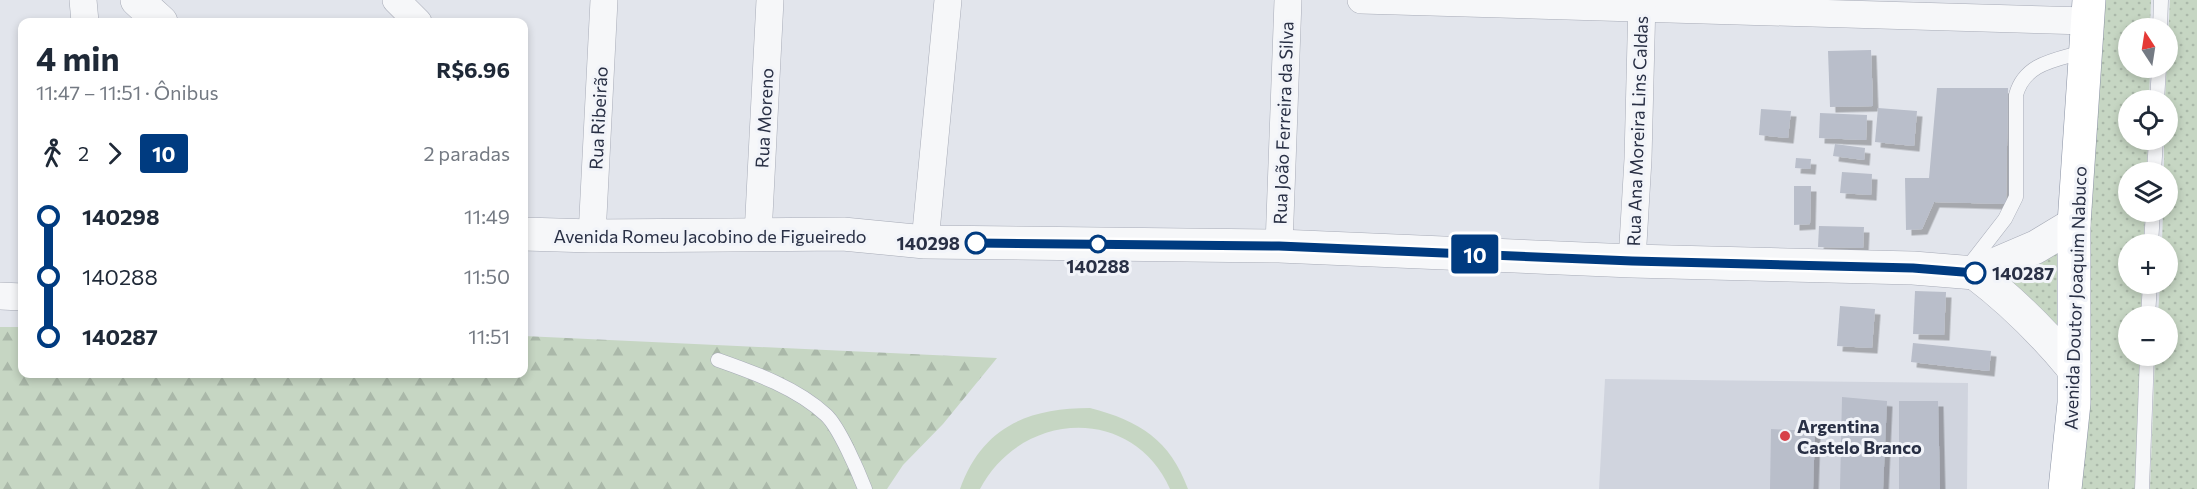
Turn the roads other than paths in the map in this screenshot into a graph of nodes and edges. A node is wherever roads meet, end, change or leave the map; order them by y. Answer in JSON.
{"nodes":[{"id":1,"x":83,"y":0,"type":"edge"},
{"id":2,"x":137,"y":0,"type":"edge"},
{"id":3,"x":396,"y":0,"type":"edge"},
{"id":4,"x":426,"y":0,"type":"edge"},
{"id":5,"x":604,"y":0,"type":"edge"},
{"id":6,"x":770,"y":0,"type":"edge"},
{"id":7,"x":948,"y":0,"type":"edge"},
{"id":8,"x":1288,"y":0,"type":"edge"},
{"id":9,"x":1361,"y":0,"type":"edge"},
{"id":10,"x":2162,"y":0,"type":"edge"},
{"id":11,"x":1642,"y":5,"type":"edge"},
{"id":12,"x":85,"y":18,"type":"edge"},
{"id":13,"x":157,"y":18,"type":"edge"},
{"id":14,"x":414,"y":18,"type":"edge"},
{"id":15,"x":425,"y":18,"type":"edge"},
{"id":16,"x":2161,"y":18,"type":"edge"},
{"id":17,"x":2087,"y":24,"type":"edge"},
{"id":18,"x":2074,"y":224,"type":"junction"},
{"id":19,"x":528,"y":234,"type":"edge"},
{"id":20,"x":758,"y":235,"type":"junction"},
{"id":21,"x":592,"y":236,"type":"junction"},
{"id":22,"x":925,"y":242,"type":"junction"},
{"id":23,"x":1279,"y":246,"type":"junction"},
{"id":24,"x":1632,"y":261,"type":"junction"},
{"id":25,"x":1969,"y":273,"type":"junction"},
{"id":26,"x":0,"y":296,"type":"edge"},
{"id":27,"x":18,"y":297,"type":"edge"},
{"id":28,"x":718,"y":360,"type":"dead end"},
{"id":29,"x":2147,"y":366,"type":"edge"},
{"id":30,"x":2072,"y":368,"type":"junction"},
{"id":31,"x":865,"y":489,"type":"edge"},
{"id":32,"x":2066,"y":489,"type":"edge"},
{"id":33,"x":2142,"y":489,"type":"edge"}],
"edges":[{"from":1,"to":12,"type":"street"},
{"from":2,"to":13,"type":"street"},
{"from":3,"to":14,"type":"street"},
{"from":4,"to":15,"type":"street"},
{"from":5,"to":21,"type":"street","name":"Rua Ribeirão"},
{"from":6,"to":20,"type":"street","name":"Rua Moreno"},
{"from":7,"to":22,"type":"street"},
{"from":8,"to":23,"type":"street","name":"Rua João Ferreira da Silva"},
{"from":9,"to":11,"type":"street"},
{"from":10,"to":16,"type":"lane"},
{"from":11,"to":17,"type":"street"},
{"from":11,"to":24,"type":"street","name":"Rua Ana Moreira Lins Caldas"},
{"from":17,"to":18,"type":"highway","name":"Avenida Doutor Joaquim Nabuco"},
{"from":17,"to":25,"type":"lane"},
{"from":18,"to":25,"type":"street","name":"Avenida Romeu Jacobino de Figueiredo"},
{"from":18,"to":30,"type":"highway","name":"Avenida Doutor Joaquim Nabuco"},
{"from":19,"to":21,"type":"street","name":"Avenida Romeu Jacobino de Figueiredo"},
{"from":20,"to":21,"type":"street","name":"Avenida Romeu Jacobino de Figueiredo"},
{"from":20,"to":22,"type":"street","name":"Avenida Romeu Jacobino de Figueiredo"},
{"from":22,"to":23,"type":"street","name":"Avenida Romeu Jacobino de Figueiredo"},
{"from":23,"to":24,"type":"street","name":"Avenida Romeu Jacobino de Figueiredo"},
{"from":24,"to":25,"type":"street","name":"Avenida Romeu Jacobino de Figueiredo"},
{"from":25,"to":30,"type":"street"},
{"from":26,"to":27,"type":"street"},
{"from":28,"to":31,"type":"lane"},
{"from":29,"to":33,"type":"lane"},
{"from":30,"to":32,"type":"highway","name":"Avenida Doutor Joaquim Nabuco"}]}
